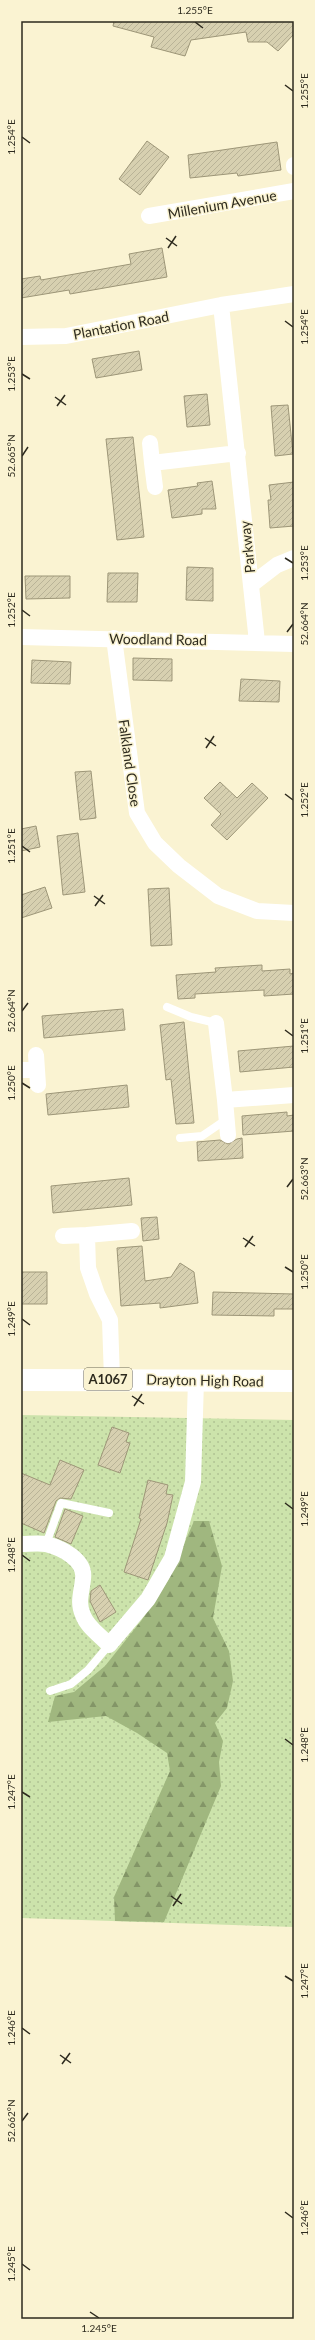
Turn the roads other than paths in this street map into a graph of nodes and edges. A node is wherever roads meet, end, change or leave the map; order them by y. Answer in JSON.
{"nodes":[{"id":1,"x":294,"y":191,"type":"edge"},
{"id":2,"x":149,"y":216,"type":"dead end"},
{"id":3,"x":294,"y":294,"type":"edge"},
{"id":4,"x":221,"y":305,"type":"junction"},
{"id":5,"x":21,"y":337,"type":"edge"},
{"id":6,"x":150,"y":443,"type":"dead end"},
{"id":7,"x":238,"y":453,"type":"junction"},
{"id":8,"x":152,"y":463,"type":"junction"},
{"id":9,"x":155,"y":487,"type":"dead end"},
{"id":10,"x":294,"y":558,"type":"edge"},
{"id":11,"x":251,"y":585,"type":"junction"},
{"id":12,"x":21,"y":637,"type":"edge"},
{"id":13,"x":114,"y":638,"type":"junction"},
{"id":14,"x":257,"y":642,"type":"junction"},
{"id":15,"x":294,"y":644,"type":"edge"},
{"id":16,"x":294,"y":913,"type":"edge"},
{"id":17,"x":167,"y":1007,"type":"dead end"},
{"id":18,"x":216,"y":1023,"type":"joint"},
{"id":19,"x":294,"y":1095,"type":"edge"},
{"id":20,"x":225,"y":1100,"type":"junction"},
{"id":21,"x":227,"y":1127,"type":"joint"},
{"id":22,"x":180,"y":1138,"type":"dead end"},
{"id":23,"x":132,"y":1231,"type":"dead end"},
{"id":24,"x":87,"y":1235,"type":"junction"},
{"id":25,"x":63,"y":1236,"type":"dead end"},
{"id":26,"x":21,"y":1380,"type":"edge"},
{"id":27,"x":112,"y":1380,"type":"junction"},
{"id":28,"x":196,"y":1380,"type":"junction"},
{"id":29,"x":294,"y":1381,"type":"edge"},
{"id":30,"x":109,"y":1513,"type":"dead end"},
{"id":31,"x":21,"y":1544,"type":"edge"},
{"id":32,"x":46,"y":1544,"type":"junction"},
{"id":33,"x":110,"y":1645,"type":"junction"},
{"id":34,"x":50,"y":1691,"type":"dead end"}],
"edges":[{"from":1,"to":2,"type":"street","name":"Millenium Avenue"},
{"from":3,"to":4,"type":"street","name":"Plantation Road"},
{"from":4,"to":5,"type":"street","name":"Plantation Road"},
{"from":4,"to":7,"type":"street","name":"Parkway"},
{"from":6,"to":8,"type":"street"},
{"from":7,"to":8,"type":"street"},
{"from":7,"to":11,"type":"street","name":"Parkway"},
{"from":8,"to":9,"type":"street"},
{"from":10,"to":11,"type":"street"},
{"from":11,"to":14,"type":"street","name":"Parkway"},
{"from":12,"to":13,"type":"street","name":"Woodland Road"},
{"from":13,"to":14,"type":"street","name":"Woodland Road"},
{"from":13,"to":16,"type":"street","name":"Falkland Close"},
{"from":14,"to":15,"type":"street","name":"Woodland Road"},
{"from":17,"to":18,"type":"lane"},
{"from":18,"to":20,"type":"street"},
{"from":19,"to":20,"type":"street"},
{"from":20,"to":21,"type":"street"},
{"from":21,"to":22,"type":"lane"},
{"from":23,"to":24,"type":"street"},
{"from":24,"to":25,"type":"street"},
{"from":24,"to":27,"type":"street"},
{"from":26,"to":27,"type":"main road","name":"Drayton High Road","number":"A1067"},
{"from":27,"to":28,"type":"main road","name":"Drayton High Road","number":"A1067"},
{"from":28,"to":29,"type":"main road","name":"Drayton High Road","number":"A1067"},
{"from":28,"to":33,"type":"street"},
{"from":30,"to":32,"type":"lane"},
{"from":31,"to":32,"type":"street"},
{"from":32,"to":33,"type":"street"},
{"from":33,"to":34,"type":"lane"}]}
